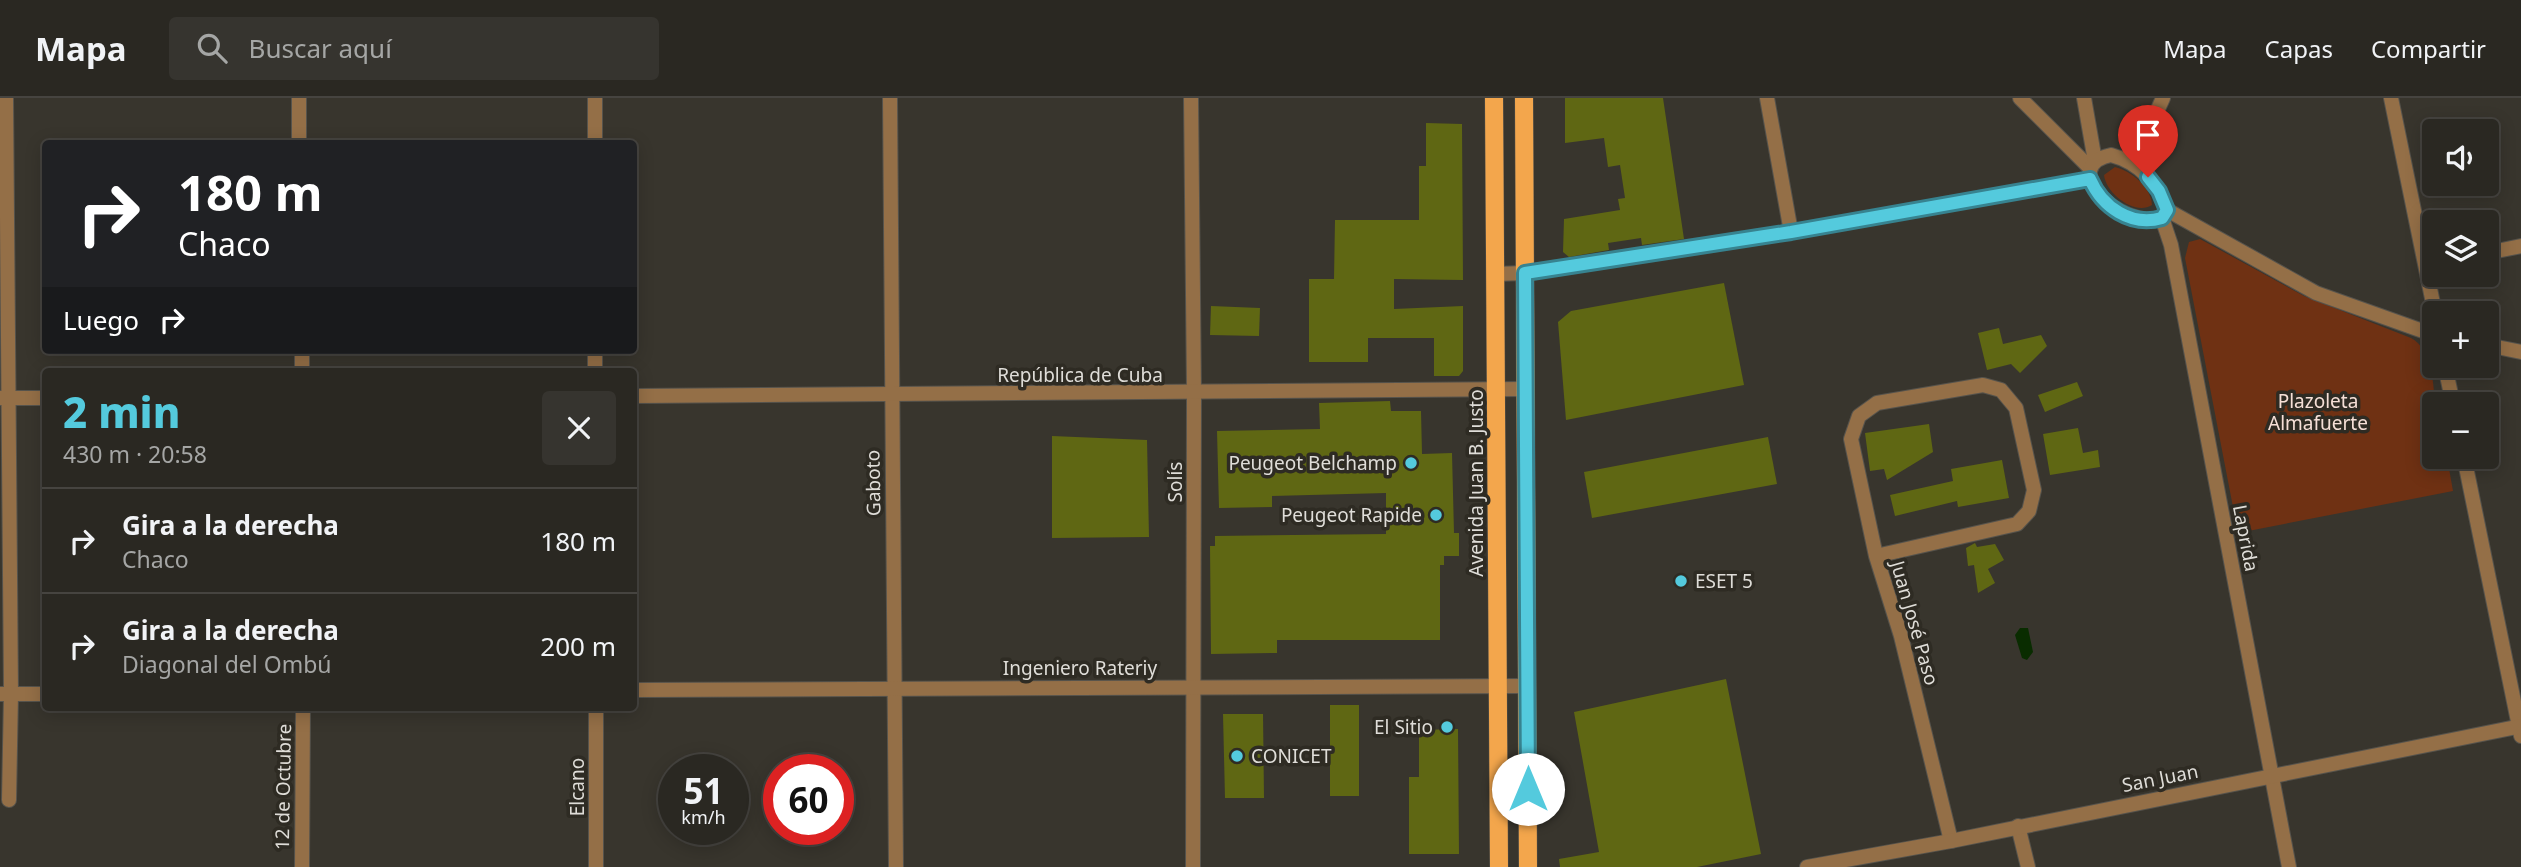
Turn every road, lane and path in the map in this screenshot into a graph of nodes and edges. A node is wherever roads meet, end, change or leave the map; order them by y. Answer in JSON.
{"nodes":[{"id":1,"x":6,"y":98,"type":"edge"},
{"id":2,"x":299,"y":98,"type":"edge"},
{"id":3,"x":595,"y":98,"type":"edge"},
{"id":4,"x":890,"y":98,"type":"edge"},
{"id":5,"x":1191,"y":98,"type":"edge"},
{"id":6,"x":1494,"y":98,"type":"edge"},
{"id":7,"x":1524,"y":98,"type":"edge"},
{"id":8,"x":1767,"y":98,"type":"edge"},
{"id":9,"x":2020,"y":98,"type":"edge"},
{"id":10,"x":2084,"y":98,"type":"edge"},
{"id":11,"x":2163,"y":98,"type":"edge"},
{"id":12,"x":2391,"y":98,"type":"edge"},
{"id":13,"x":299,"y":140,"type":"edge"},
{"id":14,"x":595,"y":140,"type":"edge"},
{"id":15,"x":2133,"y":164,"type":"junction"},
{"id":16,"x":2092,"y":169,"type":"junction"},
{"id":17,"x":2164,"y":214,"type":"junction"},
{"id":18,"x":2422,"y":230,"type":"edge"},
{"id":19,"x":1791,"y":232,"type":"junction"},
{"id":20,"x":2521,"y":246,"type":"edge"},
{"id":21,"x":2499,"y":251,"type":"edge"},
{"id":22,"x":1525,"y":273,"type":"junction"},
{"id":23,"x":1495,"y":274,"type":"junction"},
{"id":24,"x":2422,"y":331,"type":"edge"},
{"id":25,"x":2499,"y":347,"type":"edge"},
{"id":26,"x":2521,"y":352,"type":"edge"},
{"id":27,"x":1496,"y":389,"type":"junction"},
{"id":28,"x":1526,"y":389,"type":"junction"},
{"id":29,"x":892,"y":394,"type":"junction"},
{"id":30,"x":1194,"y":394,"type":"junction"},
{"id":31,"x":637,"y":396,"type":"edge"},
{"id":32,"x":4,"y":398,"type":"edge"},
{"id":33,"x":42,"y":398,"type":"edge"},
{"id":34,"x":2466,"y":469,"type":"edge"},
{"id":35,"x":1876,"y":556,"type":"junction"},
{"id":36,"x":1498,"y":686,"type":"junction"},
{"id":37,"x":1527,"y":686,"type":"junction"},
{"id":38,"x":1194,"y":687,"type":"junction"},
{"id":39,"x":894,"y":688,"type":"junction"},
{"id":40,"x":637,"y":690,"type":"edge"},
{"id":41,"x":6,"y":694,"type":"edge"},
{"id":42,"x":42,"y":694,"type":"edge"},
{"id":43,"x":303,"y":711,"type":"edge"},
{"id":44,"x":596,"y":711,"type":"edge"},
{"id":45,"x":2520,"y":730,"type":"edge"},
{"id":46,"x":2271,"y":776,"type":"junction"},
{"id":47,"x":9,"y":800,"type":"dead end"},
{"id":48,"x":2018,"y":827,"type":"junction"},
{"id":49,"x":1951,"y":841,"type":"junction"},
{"id":50,"x":302,"y":867,"type":"edge"},
{"id":51,"x":596,"y":867,"type":"edge"},
{"id":52,"x":896,"y":867,"type":"edge"},
{"id":53,"x":1193,"y":867,"type":"edge"},
{"id":54,"x":1499,"y":867,"type":"edge"},
{"id":55,"x":1528,"y":867,"type":"edge"},
{"id":56,"x":1807,"y":867,"type":"edge"},
{"id":57,"x":2028,"y":867,"type":"edge"},
{"id":58,"x":2289,"y":867,"type":"edge"}],
"edges":[{"from":1,"to":32,"type":"street"},
{"from":2,"to":13,"type":"street"},
{"from":3,"to":14,"type":"street"},
{"from":4,"to":29,"type":"street","name":"Gaboto"},
{"from":5,"to":30,"type":"street","name":"Solís"},
{"from":6,"to":23,"type":"main road","name":"Avenida Juan B. Justo"},
{"from":7,"to":22,"type":"main road"},
{"from":8,"to":19,"type":"street"},
{"from":9,"to":16,"type":"street"},
{"from":10,"to":16,"type":"street"},
{"from":11,"to":15,"type":"street"},
{"from":12,"to":18,"type":"street"},
{"from":15,"to":16,"type":"street"},
{"from":15,"to":17,"type":"street","name":"Laprida"},
{"from":16,"to":17,"type":"street"},
{"from":16,"to":19,"type":"street"},
{"from":17,"to":24,"type":"street"},
{"from":17,"to":46,"type":"street","name":"Laprida"},
{"from":19,"to":22,"type":"street"},
{"from":20,"to":21,"type":"street"},
{"from":22,"to":23,"type":"street"},
{"from":22,"to":28,"type":"main road"},
{"from":23,"to":27,"type":"main road","name":"Avenida Juan B. Justo"},
{"from":25,"to":26,"type":"street"},
{"from":27,"to":28,"type":"street","name":"República de Cuba"},
{"from":27,"to":30,"type":"street","name":"República de Cuba"},
{"from":27,"to":36,"type":"main road","name":"Avenida Juan B. Justo"},
{"from":28,"to":37,"type":"main road"},
{"from":29,"to":30,"type":"street","name":"República de Cuba"},
{"from":29,"to":31,"type":"street","name":"República de Cuba"},
{"from":29,"to":39,"type":"street","name":"Gaboto"},
{"from":30,"to":38,"type":"street","name":"Solís"},
{"from":32,"to":33,"type":"street"},
{"from":32,"to":41,"type":"street"},
{"from":34,"to":45,"type":"street"},
{"from":35,"to":35,"type":"street","name":"Juan José Paso"},
{"from":35,"to":49,"type":"street","name":"Juan José Paso"},
{"from":36,"to":37,"type":"street","name":"Ingeniero Rateriy"},
{"from":36,"to":38,"type":"street","name":"Ingeniero Rateriy"},
{"from":36,"to":54,"type":"main road","name":"Avenida Juan B. Justo"},
{"from":37,"to":55,"type":"main road"},
{"from":38,"to":39,"type":"street","name":"Ingeniero Rateriy"},
{"from":38,"to":53,"type":"street","name":"Solís"},
{"from":39,"to":40,"type":"street","name":"Ingeniero Rateriy"},
{"from":39,"to":52,"type":"street","name":"Gaboto"},
{"from":41,"to":42,"type":"street"},
{"from":41,"to":47,"type":"street"},
{"from":43,"to":50,"type":"street","name":"12 de Octubre"},
{"from":44,"to":51,"type":"street","name":"Elcano"},
{"from":45,"to":46,"type":"street","name":"San Juan"},
{"from":46,"to":48,"type":"street","name":"San Juan"},
{"from":46,"to":58,"type":"street","name":"Laprida"},
{"from":48,"to":49,"type":"street","name":"San Juan"},
{"from":48,"to":57,"type":"street"},
{"from":49,"to":56,"type":"street","name":"San Juan"}]}
